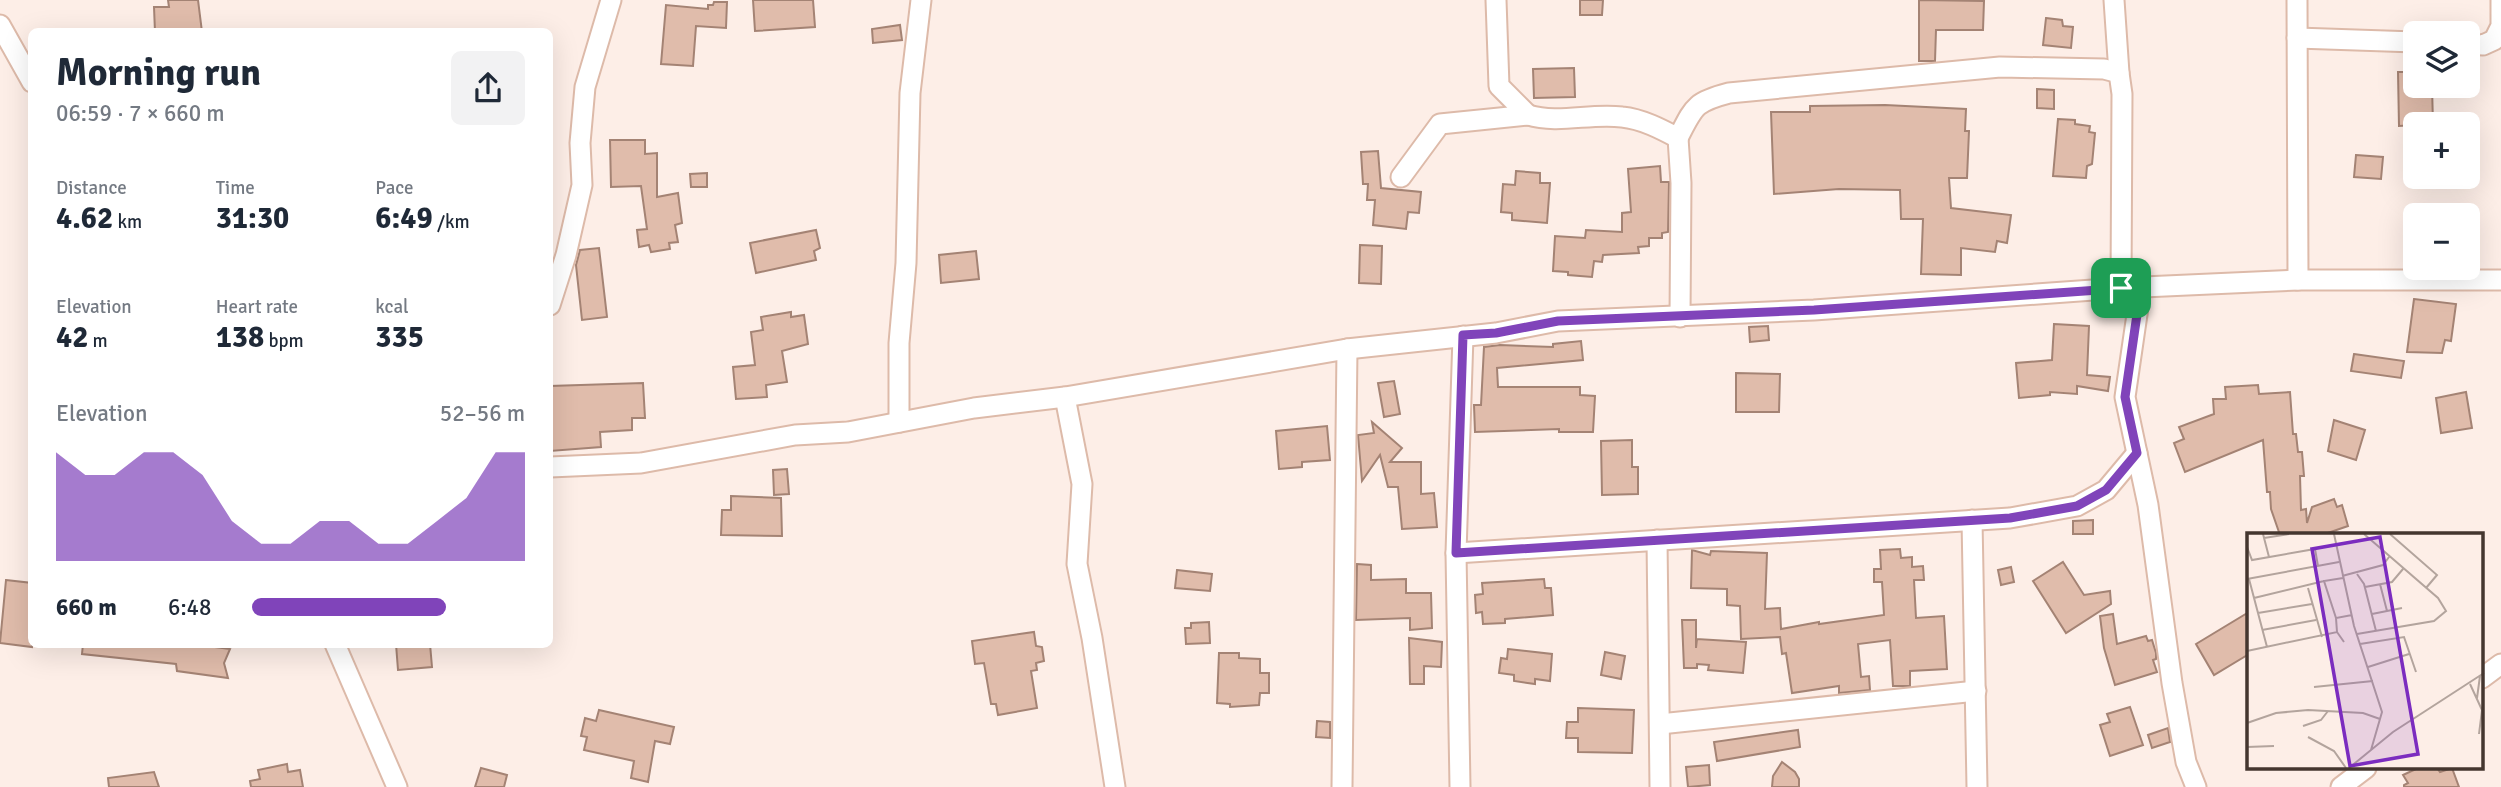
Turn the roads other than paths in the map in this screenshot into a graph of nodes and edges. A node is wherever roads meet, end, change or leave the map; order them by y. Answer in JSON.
{"nodes":[{"id":1,"x":611,"y":0,"type":"edge"},
{"id":2,"x":921,"y":0,"type":"edge"},
{"id":3,"x":1496,"y":0,"type":"edge"},
{"id":4,"x":2114,"y":0,"type":"edge"},
{"id":5,"x":2297,"y":0,"type":"edge"},
{"id":6,"x":2501,"y":0,"type":"edge"},
{"id":7,"x":0,"y":25,"type":"edge"},
{"id":8,"x":2297,"y":38,"type":"junction"},
{"id":9,"x":2498,"y":40,"type":"edge"},
{"id":10,"x":2403,"y":42,"type":"edge"},
{"id":11,"x":2480,"y":45,"type":"edge"},
{"id":12,"x":2119,"y":73,"type":"junction"},
{"id":13,"x":28,"y":75,"type":"edge"},
{"id":14,"x":1528,"y":115,"type":"junction"},
{"id":15,"x":1678,"y":138,"type":"junction"},
{"id":16,"x":1401,"y":177,"type":"dead end"},
{"id":17,"x":2298,"y":279,"type":"junction"},
{"id":18,"x":2501,"y":280,"type":"edge"},
{"id":19,"x":2141,"y":287,"type":"junction"},
{"id":20,"x":2121,"y":288,"type":"junction"},
{"id":21,"x":553,"y":296,"type":"edge"},
{"id":22,"x":1680,"y":317,"type":"junction"},
{"id":23,"x":1463,"y":335,"type":"junction"},
{"id":24,"x":1348,"y":349,"type":"junction"},
{"id":25,"x":1065,"y":397,"type":"junction"},
{"id":26,"x":899,"y":422,"type":"junction"},
{"id":27,"x":2137,"y":453,"type":"junction"},
{"id":28,"x":553,"y":467,"type":"edge"},
{"id":29,"x":1972,"y":520,"type":"junction"},
{"id":30,"x":1657,"y":540,"type":"junction"},
{"id":31,"x":1456,"y":553,"type":"junction"},
{"id":32,"x":337,"y":648,"type":"edge"},
{"id":33,"x":2501,"y":664,"type":"edge"},
{"id":34,"x":2484,"y":677,"type":"edge"},
{"id":35,"x":1976,"y":691,"type":"junction"},
{"id":36,"x":1660,"y":724,"type":"junction"},
{"id":37,"x":2363,"y":770,"type":"edge"},
{"id":38,"x":397,"y":787,"type":"edge"},
{"id":39,"x":1115,"y":787,"type":"edge"},
{"id":40,"x":1342,"y":787,"type":"edge"},
{"id":41,"x":1460,"y":787,"type":"edge"},
{"id":42,"x":1660,"y":787,"type":"edge"},
{"id":43,"x":1978,"y":787,"type":"edge"},
{"id":44,"x":2196,"y":787,"type":"edge"},
{"id":45,"x":2341,"y":787,"type":"edge"}],
"edges":[{"from":1,"to":21,"type":"street"},
{"from":2,"to":26,"type":"street"},
{"from":3,"to":14,"type":"street"},
{"from":4,"to":12,"type":"street"},
{"from":5,"to":8,"type":"street"},
{"from":6,"to":9,"type":"street"},
{"from":7,"to":13,"type":"street"},
{"from":8,"to":10,"type":"street"},
{"from":8,"to":17,"type":"street"},
{"from":9,"to":11,"type":"street"},
{"from":12,"to":15,"type":"street"},
{"from":12,"to":20,"type":"street"},
{"from":14,"to":15,"type":"street"},
{"from":14,"to":16,"type":"street"},
{"from":15,"to":22,"type":"street"},
{"from":17,"to":18,"type":"street"},
{"from":17,"to":19,"type":"street"},
{"from":19,"to":20,"type":"street"},
{"from":19,"to":27,"type":"street"},
{"from":20,"to":22,"type":"street"},
{"from":22,"to":23,"type":"street"},
{"from":23,"to":24,"type":"street"},
{"from":23,"to":31,"type":"street"},
{"from":24,"to":25,"type":"street"},
{"from":24,"to":40,"type":"street"},
{"from":25,"to":26,"type":"street"},
{"from":25,"to":39,"type":"street"},
{"from":26,"to":28,"type":"street"},
{"from":27,"to":29,"type":"street"},
{"from":27,"to":44,"type":"street"},
{"from":29,"to":30,"type":"street"},
{"from":29,"to":35,"type":"street"},
{"from":30,"to":31,"type":"street"},
{"from":30,"to":36,"type":"street"},
{"from":31,"to":41,"type":"street"},
{"from":32,"to":38,"type":"street"},
{"from":33,"to":34,"type":"street"},
{"from":35,"to":36,"type":"street"},
{"from":35,"to":43,"type":"street"},
{"from":36,"to":42,"type":"street"},
{"from":37,"to":45,"type":"street"}]}
